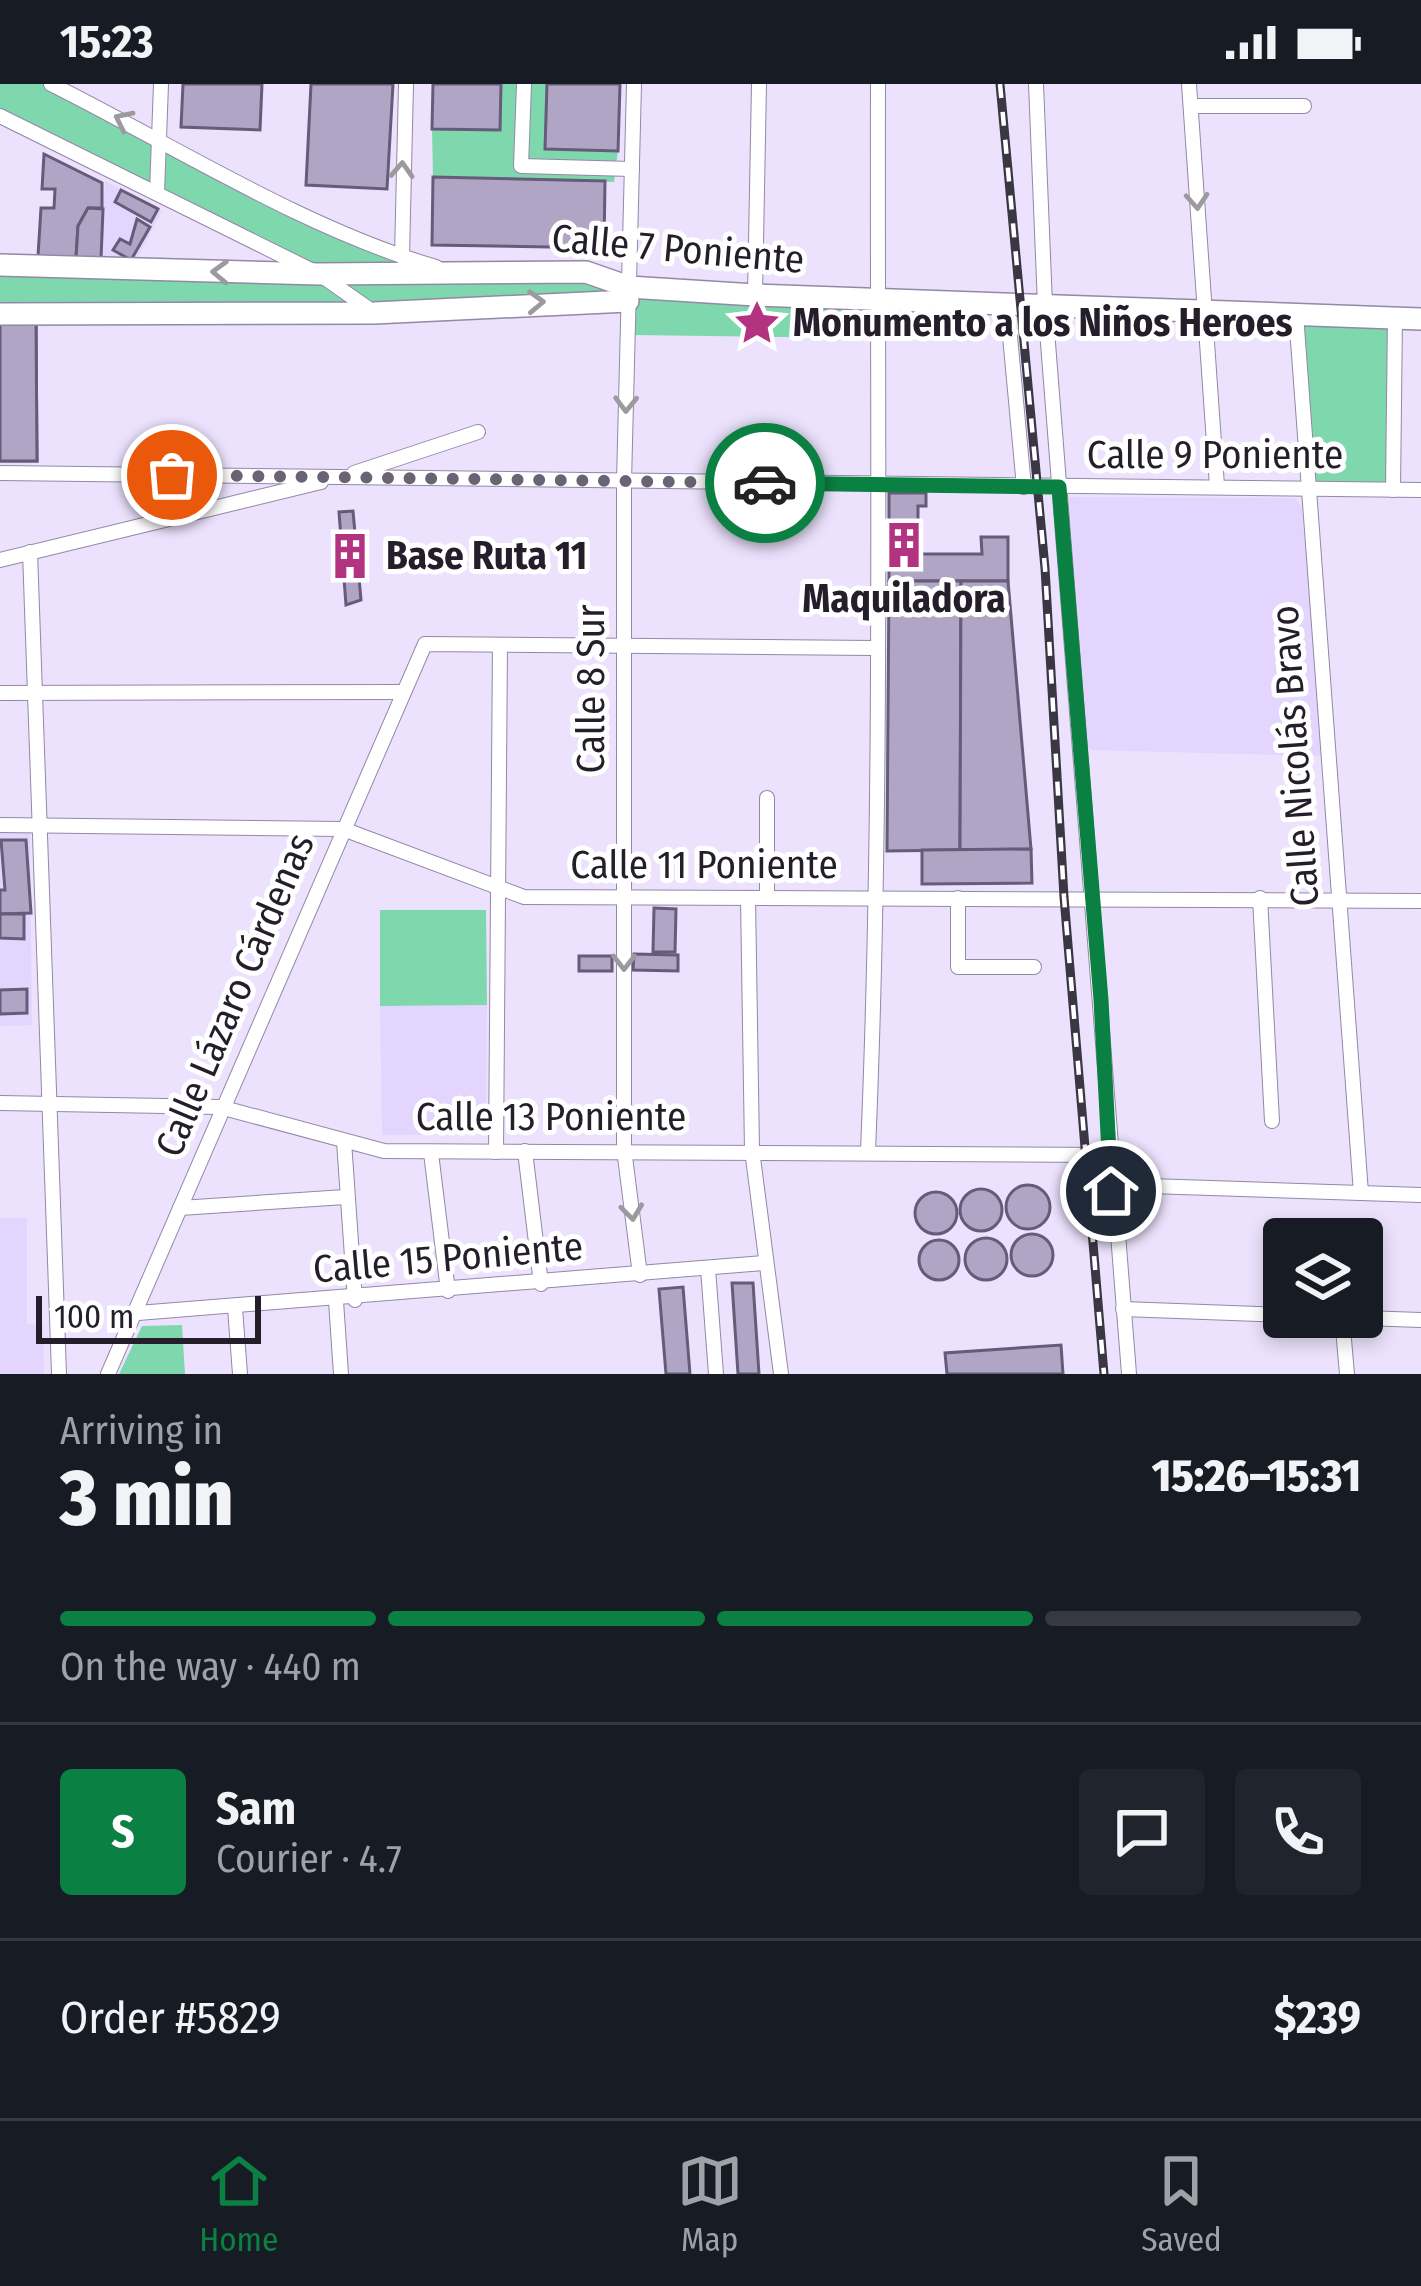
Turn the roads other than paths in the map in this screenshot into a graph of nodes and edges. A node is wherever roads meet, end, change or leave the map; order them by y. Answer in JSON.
{"nodes":[{"id":1,"x":51,"y":84,"type":"edge"},
{"id":2,"x":160,"y":84,"type":"edge"},
{"id":3,"x":406,"y":84,"type":"edge"},
{"id":4,"x":524,"y":84,"type":"edge"},
{"id":5,"x":634,"y":84,"type":"edge"},
{"id":6,"x":758,"y":84,"type":"edge"},
{"id":7,"x":878,"y":84,"type":"edge"},
{"id":8,"x":1036,"y":84,"type":"edge"},
{"id":9,"x":1189,"y":84,"type":"edge"},
{"id":10,"x":1190,"y":106,"type":"junction"},
{"id":11,"x":1304,"y":106,"type":"dead end"},
{"id":12,"x":0,"y":116,"type":"edge"},
{"id":13,"x":159,"y":137,"type":"junction"},
{"id":14,"x":632,"y":170,"type":"junction"},
{"id":15,"x":157,"y":193,"type":"junction"},
{"id":16,"x":402,"y":257,"type":"junction"},
{"id":17,"x":0,"y":265,"type":"edge"},
{"id":18,"x":458,"y":273,"type":"junction"},
{"id":19,"x":320,"y":274,"type":"junction"},
{"id":20,"x":628,"y":294,"type":"junction"},
{"id":21,"x":755,"y":295,"type":"junction"},
{"id":22,"x":878,"y":298,"type":"junction"},
{"id":23,"x":1007,"y":304,"type":"junction"},
{"id":24,"x":1045,"y":305,"type":"junction"},
{"id":25,"x":460,"y":309,"type":"junction"},
{"id":26,"x":1205,"y":310,"type":"junction"},
{"id":27,"x":374,"y":313,"type":"junction"},
{"id":28,"x":0,"y":314,"type":"edge"},
{"id":29,"x":1296,"y":314,"type":"junction"},
{"id":30,"x":1395,"y":317,"type":"junction"},
{"id":31,"x":1421,"y":319,"type":"edge"},
{"id":32,"x":478,"y":432,"type":"dead end"},
{"id":33,"x":0,"y":473,"type":"edge"},
{"id":34,"x":345,"y":476,"type":"junction"},
{"id":35,"x":625,"y":482,"type":"junction"},
{"id":36,"x":876,"y":484,"type":"junction"},
{"id":37,"x":1217,"y":486,"type":"junction"},
{"id":38,"x":1024,"y":487,"type":"junction"},
{"id":39,"x":1059,"y":487,"type":"junction"},
{"id":40,"x":1306,"y":488,"type":"junction"},
{"id":41,"x":1393,"y":490,"type":"junction"},
{"id":42,"x":1421,"y":490,"type":"edge"},
{"id":43,"x":30,"y":552,"type":"junction"},
{"id":44,"x":0,"y":560,"type":"edge"},
{"id":45,"x":500,"y":645,"type":"junction"},
{"id":46,"x":625,"y":645,"type":"junction"},
{"id":47,"x":874,"y":648,"type":"junction"},
{"id":48,"x":0,"y":692,"type":"edge"},
{"id":49,"x":404,"y":692,"type":"junction"},
{"id":50,"x":34,"y":693,"type":"junction"},
{"id":51,"x":767,"y":798,"type":"dead end"},
{"id":52,"x":0,"y":825,"type":"edge"},
{"id":53,"x":37,"y":825,"type":"junction"},
{"id":54,"x":344,"y":829,"type":"junction"},
{"id":55,"x":500,"y":893,"type":"junction"},
{"id":56,"x":1090,"y":896,"type":"junction"},
{"id":57,"x":624,"y":898,"type":"junction"},
{"id":58,"x":748,"y":898,"type":"junction"},
{"id":59,"x":767,"y":898,"type":"junction"},
{"id":60,"x":878,"y":898,"type":"junction"},
{"id":61,"x":958,"y":898,"type":"junction"},
{"id":62,"x":1260,"y":898,"type":"junction"},
{"id":63,"x":1339,"y":899,"type":"junction"},
{"id":64,"x":1421,"y":902,"type":"edge"},
{"id":65,"x":1034,"y":967,"type":"dead end"},
{"id":66,"x":0,"y":1103,"type":"edge"},
{"id":67,"x":52,"y":1104,"type":"junction"},
{"id":68,"x":220,"y":1107,"type":"junction"},
{"id":69,"x":1272,"y":1121,"type":"dead end"},
{"id":70,"x":344,"y":1141,"type":"junction"},
{"id":71,"x":624,"y":1149,"type":"junction"},
{"id":72,"x":752,"y":1150,"type":"junction"},
{"id":73,"x":525,"y":1151,"type":"junction"},
{"id":74,"x":868,"y":1151,"type":"junction"},
{"id":75,"x":496,"y":1152,"type":"junction"},
{"id":76,"x":431,"y":1153,"type":"junction"},
{"id":77,"x":1109,"y":1155,"type":"junction"},
{"id":78,"x":1111,"y":1191,"type":"junction"},
{"id":79,"x":1361,"y":1193,"type":"junction"},
{"id":80,"x":1421,"y":1195,"type":"edge"},
{"id":81,"x":345,"y":1197,"type":"junction"},
{"id":82,"x":179,"y":1208,"type":"junction"},
{"id":83,"x":764,"y":1264,"type":"junction"},
{"id":84,"x":709,"y":1269,"type":"junction"},
{"id":85,"x":640,"y":1275,"type":"junction"},
{"id":86,"x":541,"y":1284,"type":"junction"},
{"id":87,"x":448,"y":1291,"type":"junction"},
{"id":88,"x":355,"y":1300,"type":"junction"},
{"id":89,"x":336,"y":1301,"type":"junction"},
{"id":90,"x":235,"y":1308,"type":"junction"},
{"id":91,"x":1123,"y":1309,"type":"junction"},
{"id":92,"x":138,"y":1313,"type":"junction"},
{"id":93,"x":1263,"y":1314,"type":"edge"},
{"id":94,"x":1383,"y":1319,"type":"edge"},
{"id":95,"x":1421,"y":1320,"type":"edge"},
{"id":96,"x":1341,"y":1338,"type":"edge"},
{"id":97,"x":59,"y":1374,"type":"edge"},
{"id":98,"x":108,"y":1374,"type":"edge"},
{"id":99,"x":240,"y":1374,"type":"edge"},
{"id":100,"x":341,"y":1374,"type":"edge"},
{"id":101,"x":716,"y":1374,"type":"edge"},
{"id":102,"x":781,"y":1374,"type":"edge"},
{"id":103,"x":1129,"y":1374,"type":"edge"},
{"id":104,"x":1347,"y":1374,"type":"edge"}],
"edges":[{"from":13,"to":1,"type":"street","one_way":true},
{"from":2,"to":13,"type":"street"},
{"from":16,"to":3,"type":"street","one_way":true},
{"from":4,"to":14,"type":"street"},
{"from":5,"to":14,"type":"street","name":"Calle 8 Sur"},
{"from":6,"to":21,"type":"street"},
{"from":7,"to":22,"type":"street"},
{"from":8,"to":24,"type":"street"},
{"from":9,"to":10,"type":"street"},
{"from":10,"to":11,"type":"street"},
{"from":10,"to":26,"type":"street","one_way":true},
{"from":12,"to":15,"type":"street"},
{"from":13,"to":15,"type":"street"},
{"from":13,"to":16,"type":"street"},
{"from":14,"to":20,"type":"street","name":"Calle 8 Sur"},
{"from":15,"to":19,"type":"street"},
{"from":16,"to":18,"type":"street"},
{"from":19,"to":17,"type":"main road","name":"Calle 7 Poniente","one_way":true},
{"from":18,"to":19,"type":"main road","name":"Calle 7 Poniente"},
{"from":18,"to":20,"type":"main road","name":"Calle 7 Poniente"},
{"from":18,"to":25,"type":"street"},
{"from":19,"to":27,"type":"street"},
{"from":20,"to":21,"type":"main road","name":"Calle 7 Poniente"},
{"from":25,"to":20,"type":"main road","name":"Calle 7 Poniente","one_way":true},
{"from":20,"to":35,"type":"street","name":"Calle 8 Sur","one_way":true},
{"from":21,"to":22,"type":"main road","name":"Calle 7 Poniente"},
{"from":22,"to":23,"type":"main road","name":"Calle 7 Poniente"},
{"from":22,"to":36,"type":"street"},
{"from":23,"to":24,"type":"main road","name":"Calle 7 Poniente"},
{"from":23,"to":38,"type":"street"},
{"from":24,"to":26,"type":"main road","name":"Calle 7 Poniente"},
{"from":24,"to":39,"type":"street"},
{"from":25,"to":27,"type":"main road","name":"Calle 7 Poniente"},
{"from":26,"to":29,"type":"main road","name":"Calle 7 Poniente"},
{"from":26,"to":37,"type":"street"},
{"from":27,"to":28,"type":"main road","name":"Calle 7 Poniente"},
{"from":29,"to":30,"type":"main road","name":"Calle 7 Poniente"},
{"from":29,"to":40,"type":"street","name":"Calle Nicolás Bravo"},
{"from":30,"to":31,"type":"main road","name":"Calle 7 Poniente"},
{"from":30,"to":41,"type":"street"},
{"from":32,"to":34,"type":"street"},
{"from":33,"to":34,"type":"street","name":"Calle 9 Poniente"},
{"from":34,"to":35,"type":"street","name":"Calle 9 Poniente"},
{"from":34,"to":43,"type":"street"},
{"from":35,"to":36,"type":"street","name":"Calle 9 Poniente"},
{"from":35,"to":46,"type":"street","name":"Calle 8 Sur"},
{"from":36,"to":38,"type":"street","name":"Calle 9 Poniente"},
{"from":36,"to":47,"type":"street"},
{"from":37,"to":39,"type":"street","name":"Calle 9 Poniente"},
{"from":37,"to":40,"type":"street","name":"Calle 9 Poniente"},
{"from":38,"to":39,"type":"street","name":"Calle 9 Poniente"},
{"from":39,"to":56,"type":"street"},
{"from":40,"to":41,"type":"street","name":"Calle 9 Poniente"},
{"from":40,"to":63,"type":"street","name":"Calle Nicolás Bravo"},
{"from":41,"to":42,"type":"street","name":"Calle 9 Poniente"},
{"from":43,"to":44,"type":"street"},
{"from":43,"to":50,"type":"street"},
{"from":45,"to":46,"type":"street"},
{"from":45,"to":49,"type":"street","name":"Calle Lázaro Cárdenas"},
{"from":45,"to":55,"type":"street"},
{"from":46,"to":47,"type":"street"},
{"from":46,"to":57,"type":"street","name":"Calle 8 Sur"},
{"from":47,"to":60,"type":"street"},
{"from":48,"to":50,"type":"street"},
{"from":49,"to":50,"type":"street"},
{"from":49,"to":54,"type":"street","name":"Calle Lázaro Cárdenas"},
{"from":50,"to":53,"type":"street"},
{"from":51,"to":59,"type":"street"},
{"from":52,"to":53,"type":"street","name":"Calle 11 Poniente"},
{"from":53,"to":54,"type":"street","name":"Calle 11 Poniente"},
{"from":53,"to":67,"type":"street"},
{"from":54,"to":55,"type":"street","name":"Calle 11 Poniente"},
{"from":54,"to":68,"type":"street","name":"Calle Lázaro Cárdenas"},
{"from":55,"to":57,"type":"street","name":"Calle 11 Poniente"},
{"from":55,"to":75,"type":"street"},
{"from":56,"to":61,"type":"street","name":"Calle 11 Poniente"},
{"from":56,"to":62,"type":"street","name":"Calle 11 Poniente"},
{"from":56,"to":77,"type":"street"},
{"from":57,"to":58,"type":"street","name":"Calle 11 Poniente"},
{"from":57,"to":71,"type":"street","name":"Calle 8 Sur","one_way":true},
{"from":58,"to":59,"type":"street","name":"Calle 11 Poniente"},
{"from":58,"to":72,"type":"street"},
{"from":59,"to":60,"type":"street","name":"Calle 11 Poniente"},
{"from":60,"to":61,"type":"street","name":"Calle 11 Poniente"},
{"from":60,"to":74,"type":"street"},
{"from":61,"to":65,"type":"street"},
{"from":62,"to":63,"type":"street","name":"Calle 11 Poniente"},
{"from":62,"to":69,"type":"street"},
{"from":63,"to":64,"type":"street","name":"Calle 11 Poniente"},
{"from":63,"to":79,"type":"street","name":"Calle Nicolás Bravo"},
{"from":66,"to":67,"type":"street","name":"Calle 13 Poniente"},
{"from":67,"to":68,"type":"street","name":"Calle 13 Poniente"},
{"from":67,"to":97,"type":"street"},
{"from":68,"to":70,"type":"street","name":"Calle 13 Poniente"},
{"from":68,"to":82,"type":"street","name":"Calle Lázaro Cárdenas"},
{"from":70,"to":76,"type":"street","name":"Calle 13 Poniente"},
{"from":70,"to":81,"type":"street"},
{"from":71,"to":72,"type":"street","name":"Calle 13 Poniente"},
{"from":71,"to":73,"type":"street","name":"Calle 13 Poniente"},
{"from":71,"to":85,"type":"street","name":"Calle 8 Sur","one_way":true},
{"from":72,"to":74,"type":"street","name":"Calle 13 Poniente"},
{"from":72,"to":83,"type":"street"},
{"from":73,"to":75,"type":"street","name":"Calle 13 Poniente"},
{"from":73,"to":86,"type":"street"},
{"from":74,"to":77,"type":"street","name":"Calle 13 Poniente"},
{"from":75,"to":76,"type":"street","name":"Calle 13 Poniente"},
{"from":76,"to":87,"type":"street"},
{"from":77,"to":78,"type":"street"},
{"from":78,"to":79,"type":"street"},
{"from":78,"to":91,"type":"street"},
{"from":79,"to":80,"type":"street"},
{"from":81,"to":82,"type":"street"},
{"from":81,"to":88,"type":"street"},
{"from":82,"to":92,"type":"street","name":"Calle Lázaro Cárdenas"},
{"from":83,"to":84,"type":"street","name":"Calle 15 Poniente"},
{"from":83,"to":102,"type":"street"},
{"from":84,"to":85,"type":"street","name":"Calle 15 Poniente"},
{"from":84,"to":101,"type":"street"},
{"from":85,"to":86,"type":"street","name":"Calle 15 Poniente"},
{"from":86,"to":87,"type":"street","name":"Calle 15 Poniente"},
{"from":87,"to":88,"type":"street","name":"Calle 15 Poniente"},
{"from":88,"to":89,"type":"street","name":"Calle 15 Poniente"},
{"from":89,"to":90,"type":"street","name":"Calle 15 Poniente"},
{"from":89,"to":100,"type":"street"},
{"from":90,"to":92,"type":"street","name":"Calle 15 Poniente"},
{"from":90,"to":99,"type":"street"},
{"from":91,"to":93,"type":"street"},
{"from":91,"to":103,"type":"street"},
{"from":92,"to":98,"type":"street","name":"Calle Lázaro Cárdenas"},
{"from":94,"to":95,"type":"street"},
{"from":96,"to":104,"type":"street"}]}
